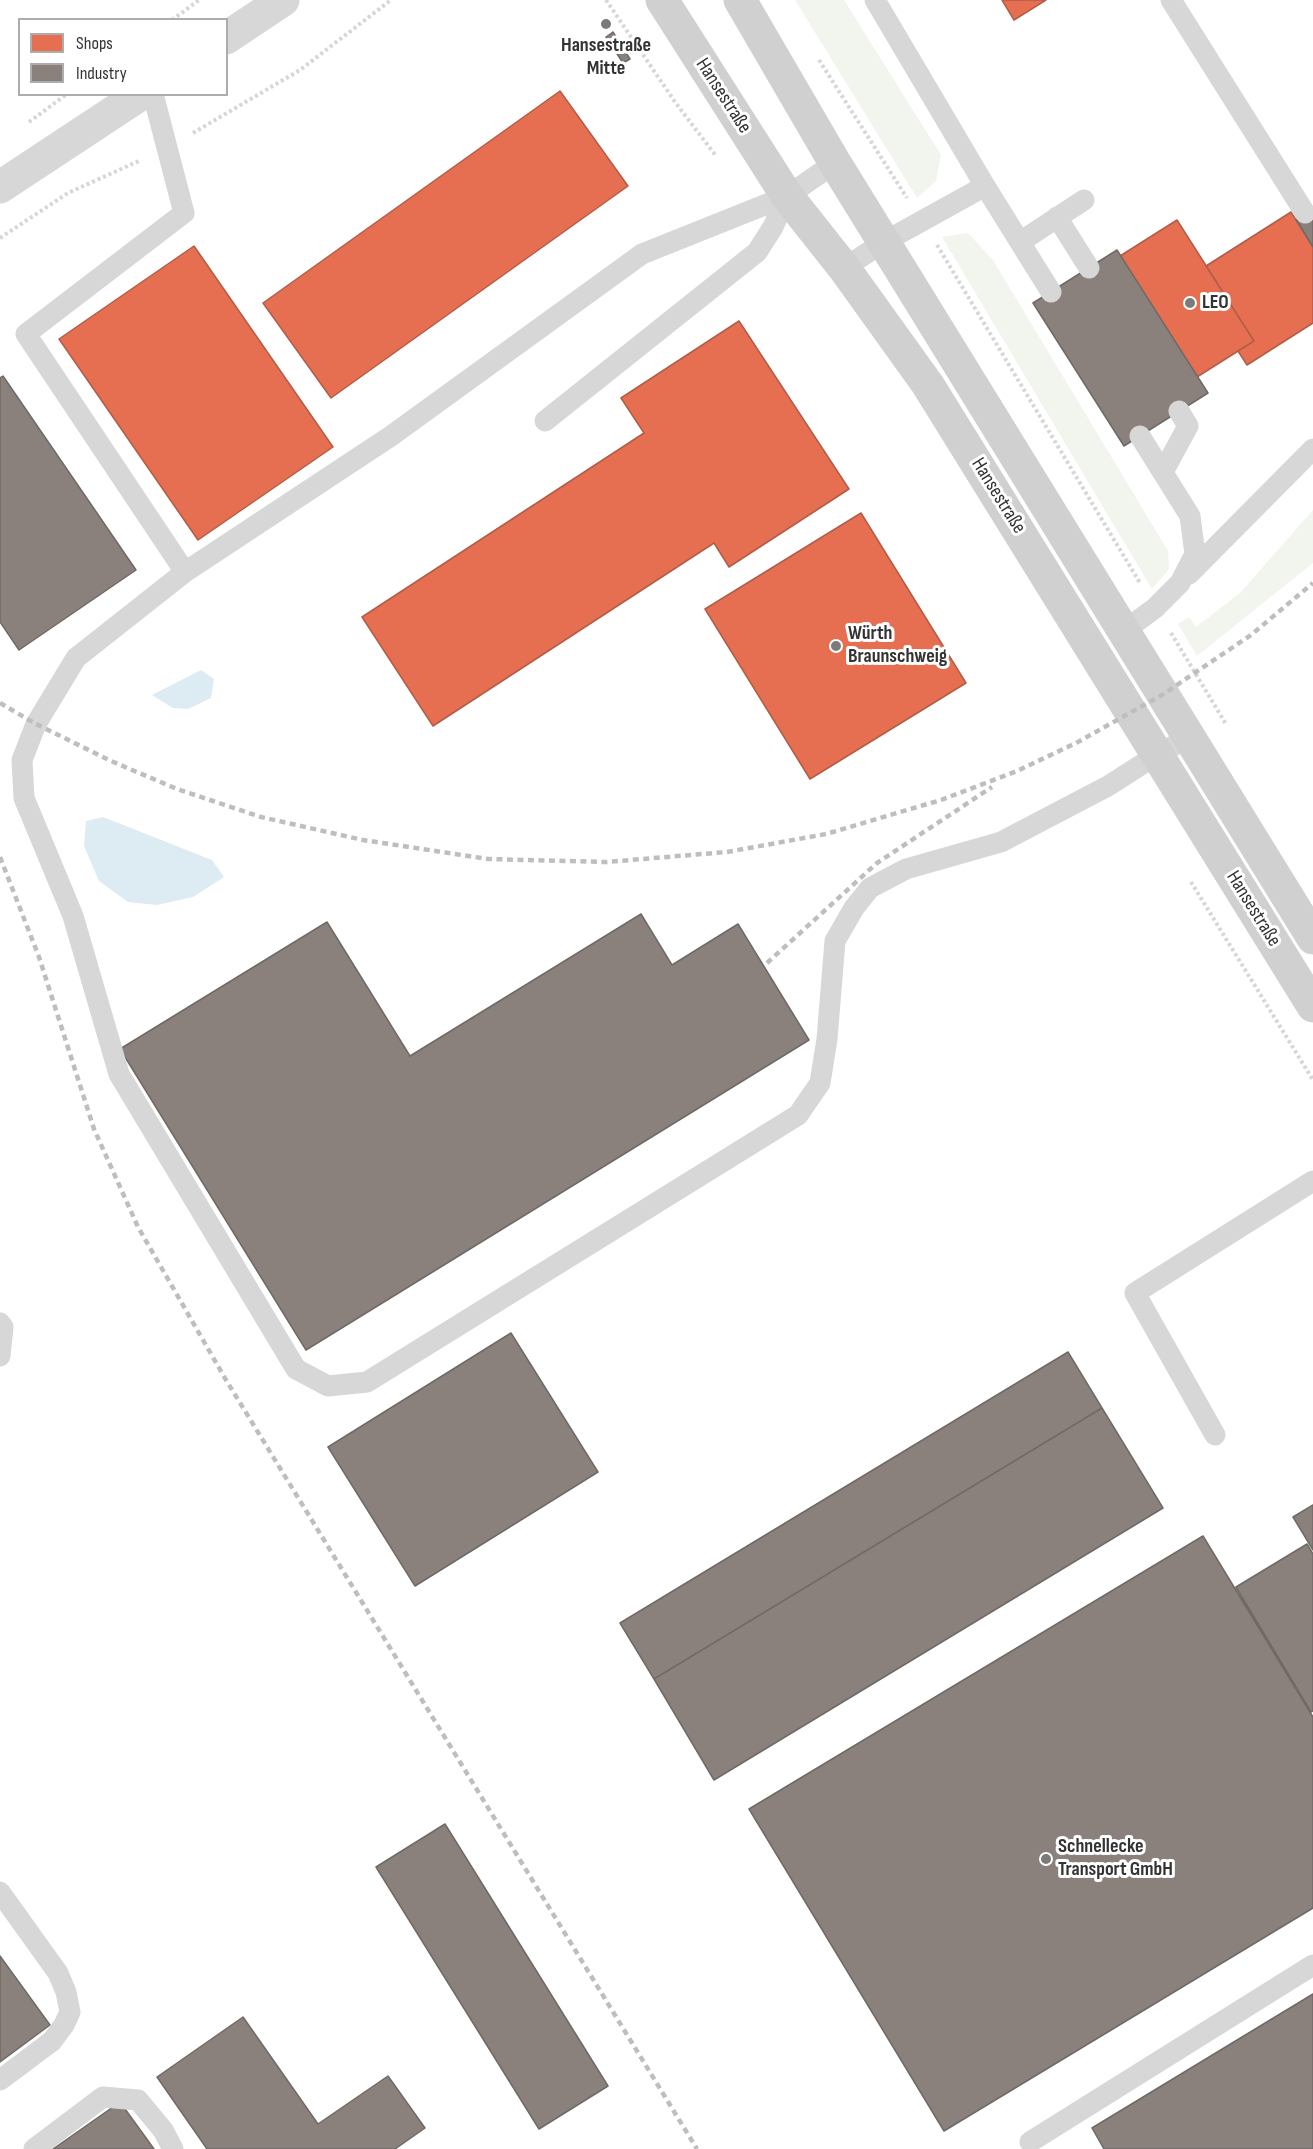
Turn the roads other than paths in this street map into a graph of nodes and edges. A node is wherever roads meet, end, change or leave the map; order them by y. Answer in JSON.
{"nodes":[{"id":1,"x":662,"y":0,"type":"edge"},
{"id":2,"x":740,"y":0,"type":"edge"},
{"id":3,"x":875,"y":0,"type":"edge"},
{"id":4,"x":1171,"y":0,"type":"edge"},
{"id":5,"x":273,"y":3,"type":"edge"},
{"id":6,"x":228,"y":37,"type":"edge"},
{"id":7,"x":138,"y":96,"type":"edge"},
{"id":8,"x":154,"y":96,"type":"edge"},
{"id":9,"x":835,"y":163,"type":"junction"},
{"id":10,"x":985,"y":186,"type":"junction"},
{"id":11,"x":0,"y":187,"type":"edge"},
{"id":12,"x":787,"y":196,"type":"junction"},
{"id":13,"x":1084,"y":200,"type":"dead end"},
{"id":14,"x":1305,"y":213,"type":"dead end"},
{"id":15,"x":1057,"y":217,"type":"junction"},
{"id":16,"x":884,"y":242,"type":"junction"},
{"id":17,"x":1020,"y":242,"type":"junction"},
{"id":18,"x":844,"y":268,"type":"junction"},
{"id":19,"x":1089,"y":268,"type":"dead end"},
{"id":20,"x":1051,"y":292,"type":"dead end"},
{"id":21,"x":1179,"y":411,"type":"dead end"},
{"id":22,"x":545,"y":421,"type":"dead end"},
{"id":23,"x":1140,"y":436,"type":"dead end"},
{"id":24,"x":1313,"y":449,"type":"edge"},
{"id":25,"x":1163,"y":472,"type":"junction"},
{"id":26,"x":185,"y":572,"type":"junction"},
{"id":27,"x":1180,"y":583,"type":"junction"},
{"id":28,"x":1124,"y":631,"type":"junction"},
{"id":29,"x":1188,"y":738,"type":"junction"},
{"id":30,"x":1158,"y":754,"type":"junction"},
{"id":31,"x":1313,"y":938,"type":"edge"},
{"id":32,"x":1313,"y":1006,"type":"edge"},
{"id":33,"x":1313,"y":1181,"type":"edge"},
{"id":34,"x":0,"y":1323,"type":"edge"},
{"id":35,"x":0,"y":1356,"type":"edge"},
{"id":36,"x":1215,"y":1435,"type":"dead end"},
{"id":37,"x":0,"y":1892,"type":"edge"},
{"id":38,"x":1313,"y":1965,"type":"edge"},
{"id":39,"x":0,"y":2080,"type":"edge"},
{"id":40,"x":1030,"y":2142,"type":"dead end"},
{"id":41,"x":34,"y":2149,"type":"edge"},
{"id":42,"x":173,"y":2149,"type":"edge"}],
"edges":[{"from":1,"to":12,"type":"main road","name":"Hansestraße"},
{"from":2,"to":9,"type":"main road","name":"Hansestraße"},
{"from":3,"to":10,"type":"lane"},
{"from":4,"to":14,"type":"lane"},
{"from":5,"to":6,"type":"street"},
{"from":7,"to":11,"type":"street"},
{"from":8,"to":26,"type":"lane"},
{"from":9,"to":12,"type":"lane"},
{"from":9,"to":16,"type":"main road","name":"Hansestraße"},
{"from":10,"to":16,"type":"lane"},
{"from":10,"to":17,"type":"lane"},
{"from":12,"to":18,"type":"main road","name":"Hansestraße"},
{"from":12,"to":22,"type":"lane"},
{"from":12,"to":26,"type":"lane"},
{"from":13,"to":15,"type":"lane"},
{"from":15,"to":17,"type":"lane"},
{"from":15,"to":19,"type":"lane"},
{"from":16,"to":18,"type":"lane"},
{"from":16,"to":28,"type":"main road","name":"Hansestraße"},
{"from":17,"to":20,"type":"lane"},
{"from":18,"to":30,"type":"main road","name":"Hansestraße"},
{"from":21,"to":25,"type":"lane"},
{"from":23,"to":25,"type":"lane"},
{"from":24,"to":27,"type":"lane"},
{"from":25,"to":27,"type":"lane"},
{"from":26,"to":30,"type":"lane"},
{"from":27,"to":28,"type":"lane"},
{"from":28,"to":29,"type":"main road","name":"Hansestraße"},
{"from":29,"to":30,"type":"lane"},
{"from":29,"to":31,"type":"main road","name":"Hansestraße"},
{"from":30,"to":32,"type":"main road","name":"Hansestraße"},
{"from":33,"to":36,"type":"lane"},
{"from":34,"to":35,"type":"lane"},
{"from":37,"to":39,"type":"lane"},
{"from":38,"to":40,"type":"lane"},
{"from":41,"to":42,"type":"lane"}]}
